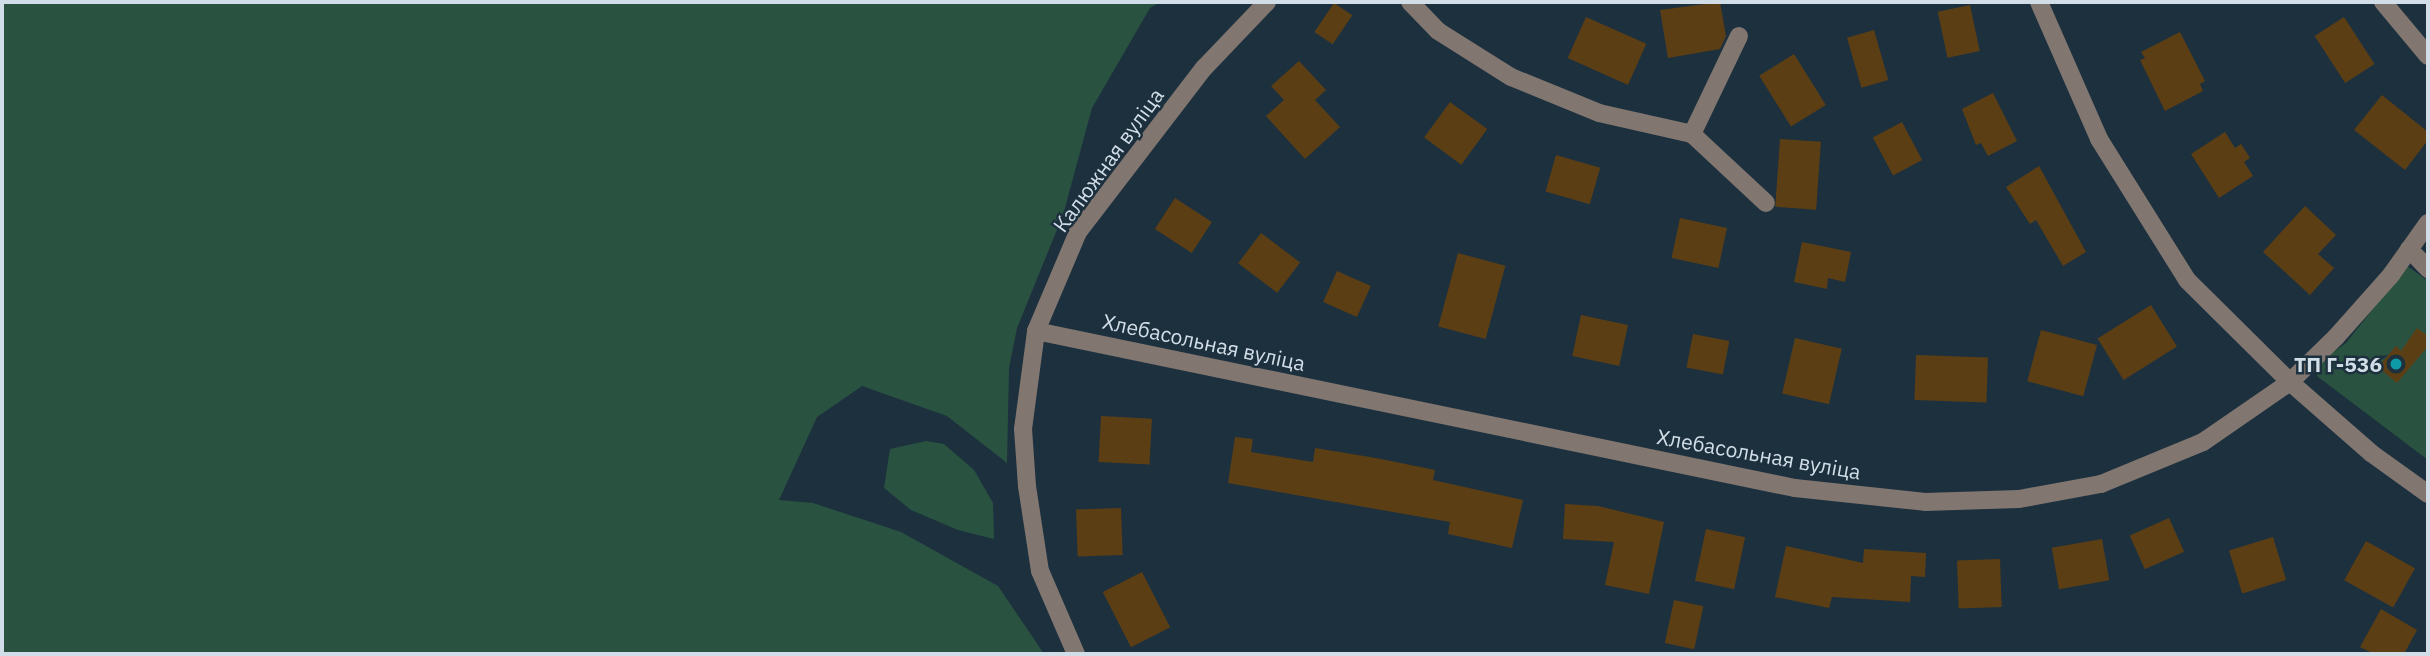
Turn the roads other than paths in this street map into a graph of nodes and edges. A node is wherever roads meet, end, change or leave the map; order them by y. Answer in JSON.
{"nodes":[{"id":1,"x":1267,"y":2,"type":"edge"},
{"id":2,"x":1410,"y":2,"type":"edge"},
{"id":3,"x":2039,"y":2,"type":"edge"},
{"id":4,"x":2382,"y":2,"type":"edge"},
{"id":5,"x":1739,"y":36,"type":"dead end"},
{"id":6,"x":2428,"y":56,"type":"edge"},
{"id":7,"x":1692,"y":134,"type":"junction"},
{"id":8,"x":1766,"y":203,"type":"dead end"},
{"id":9,"x":2428,"y":223,"type":"edge"},
{"id":10,"x":2409,"y":249,"type":"junction"},
{"id":11,"x":2428,"y":269,"type":"edge"},
{"id":12,"x":1036,"y":331,"type":"junction"},
{"id":13,"x":2290,"y":382,"type":"junction"},
{"id":14,"x":2428,"y":494,"type":"edge"},
{"id":15,"x":1076,"y":654,"type":"edge"}],
"edges":[{"from":1,"to":12,"type":"street","name":"Калюжная вуліца"},
{"from":2,"to":7,"type":"street"},
{"from":3,"to":13,"type":"street"},
{"from":4,"to":6,"type":"street"},
{"from":5,"to":7,"type":"street"},
{"from":7,"to":8,"type":"street"},
{"from":9,"to":10,"type":"street","name":"Хлебасольная вуліца"},
{"from":10,"to":11,"type":"street"},
{"from":10,"to":13,"type":"street","name":"Хлебасольная вуліца"},
{"from":12,"to":13,"type":"street","name":"Хлебасольная вуліца"},
{"from":12,"to":15,"type":"street","name":"Калюжная вуліца"},
{"from":13,"to":14,"type":"street"}]}
